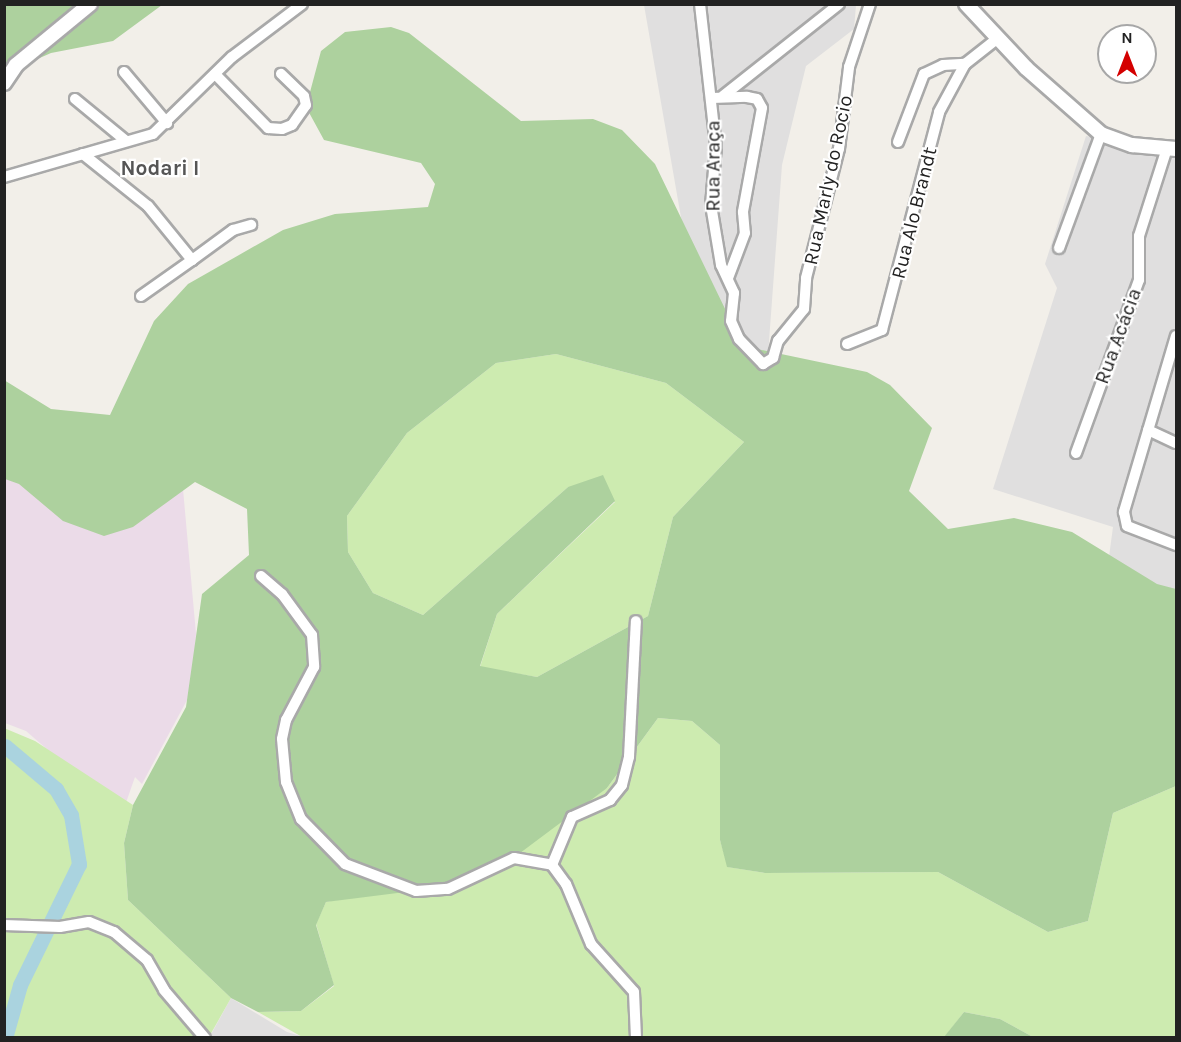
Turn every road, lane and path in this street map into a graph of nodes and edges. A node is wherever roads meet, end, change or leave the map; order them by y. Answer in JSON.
{"nodes":[{"id":1,"x":90,"y":4,"type":"edge"},
{"id":2,"x":302,"y":4,"type":"edge"},
{"id":3,"x":700,"y":4,"type":"edge"},
{"id":4,"x":839,"y":4,"type":"edge"},
{"id":5,"x":870,"y":4,"type":"edge"},
{"id":6,"x":966,"y":4,"type":"edge"},
{"id":7,"x":998,"y":38,"type":"junction"},
{"id":8,"x":965,"y":64,"type":"junction"},
{"id":9,"x":124,"y":72,"type":"dead end"},
{"id":10,"x":215,"y":74,"type":"junction"},
{"id":11,"x":281,"y":74,"type":"dead end"},
{"id":12,"x":4,"y":83,"type":"edge"},
{"id":13,"x":717,"y":97,"type":"junction"},
{"id":14,"x":75,"y":99,"type":"dead end"},
{"id":15,"x":167,"y":123,"type":"junction"},
{"id":16,"x":1101,"y":135,"type":"junction"},
{"id":17,"x":126,"y":141,"type":"junction"},
{"id":18,"x":898,"y":142,"type":"dead end"},
{"id":19,"x":1172,"y":148,"type":"edge"},
{"id":20,"x":83,"y":154,"type":"junction"},
{"id":21,"x":4,"y":177,"type":"edge"},
{"id":22,"x":251,"y":225,"type":"dead end"},
{"id":23,"x":1059,"y":248,"type":"dead end"},
{"id":24,"x":192,"y":260,"type":"junction"},
{"id":25,"x":728,"y":278,"type":"junction"},
{"id":26,"x":141,"y":296,"type":"dead end"},
{"id":27,"x":1176,"y":339,"type":"edge"},
{"id":28,"x":847,"y":344,"type":"dead end"},
{"id":29,"x":775,"y":349,"type":"joint"},
{"id":30,"x":1148,"y":430,"type":"junction"},
{"id":31,"x":1176,"y":443,"type":"edge"},
{"id":32,"x":1076,"y":453,"type":"dead end"},
{"id":33,"x":1176,"y":545,"type":"edge"},
{"id":34,"x":261,"y":576,"type":"dead end"},
{"id":35,"x":636,"y":621,"type":"dead end"},
{"id":36,"x":552,"y":865,"type":"junction"},
{"id":37,"x":4,"y":925,"type":"edge"},
{"id":38,"x":205,"y":1038,"type":"edge"},
{"id":39,"x":636,"y":1038,"type":"edge"}],
"edges":[{"from":1,"to":12,"type":"street"},
{"from":2,"to":10,"type":"street"},
{"from":3,"to":13,"type":"street","name":"Rua Araça"},
{"from":4,"to":13,"type":"street"},
{"from":5,"to":29,"type":"street","name":"Rua Marly do Rocio"},
{"from":6,"to":7,"type":"street"},
{"from":7,"to":8,"type":"street","name":"Rua Alo Brandt"},
{"from":7,"to":16,"type":"street"},
{"from":8,"to":18,"type":"street","name":"Rua Alo Brandt"},
{"from":8,"to":28,"type":"street","name":"Rua Alo Brandt"},
{"from":9,"to":15,"type":"street"},
{"from":10,"to":11,"type":"street"},
{"from":10,"to":15,"type":"street"},
{"from":13,"to":25,"type":"street","name":"Rua Araça"},
{"from":13,"to":25,"type":"street"},
{"from":14,"to":17,"type":"street"},
{"from":15,"to":17,"type":"street"},
{"from":16,"to":19,"type":"street"},
{"from":16,"to":23,"type":"street"},
{"from":17,"to":20,"type":"street"},
{"from":19,"to":32,"type":"street","name":"Rua Acácia"},
{"from":20,"to":21,"type":"street"},
{"from":20,"to":24,"type":"street"},
{"from":22,"to":24,"type":"street"},
{"from":24,"to":26,"type":"street"},
{"from":25,"to":29,"type":"street","name":"Rua Araça"},
{"from":27,"to":30,"type":"street"},
{"from":30,"to":31,"type":"street"},
{"from":30,"to":33,"type":"street"},
{"from":34,"to":36,"type":"street"},
{"from":35,"to":36,"type":"street"},
{"from":36,"to":39,"type":"street"},
{"from":37,"to":38,"type":"street"}]}
